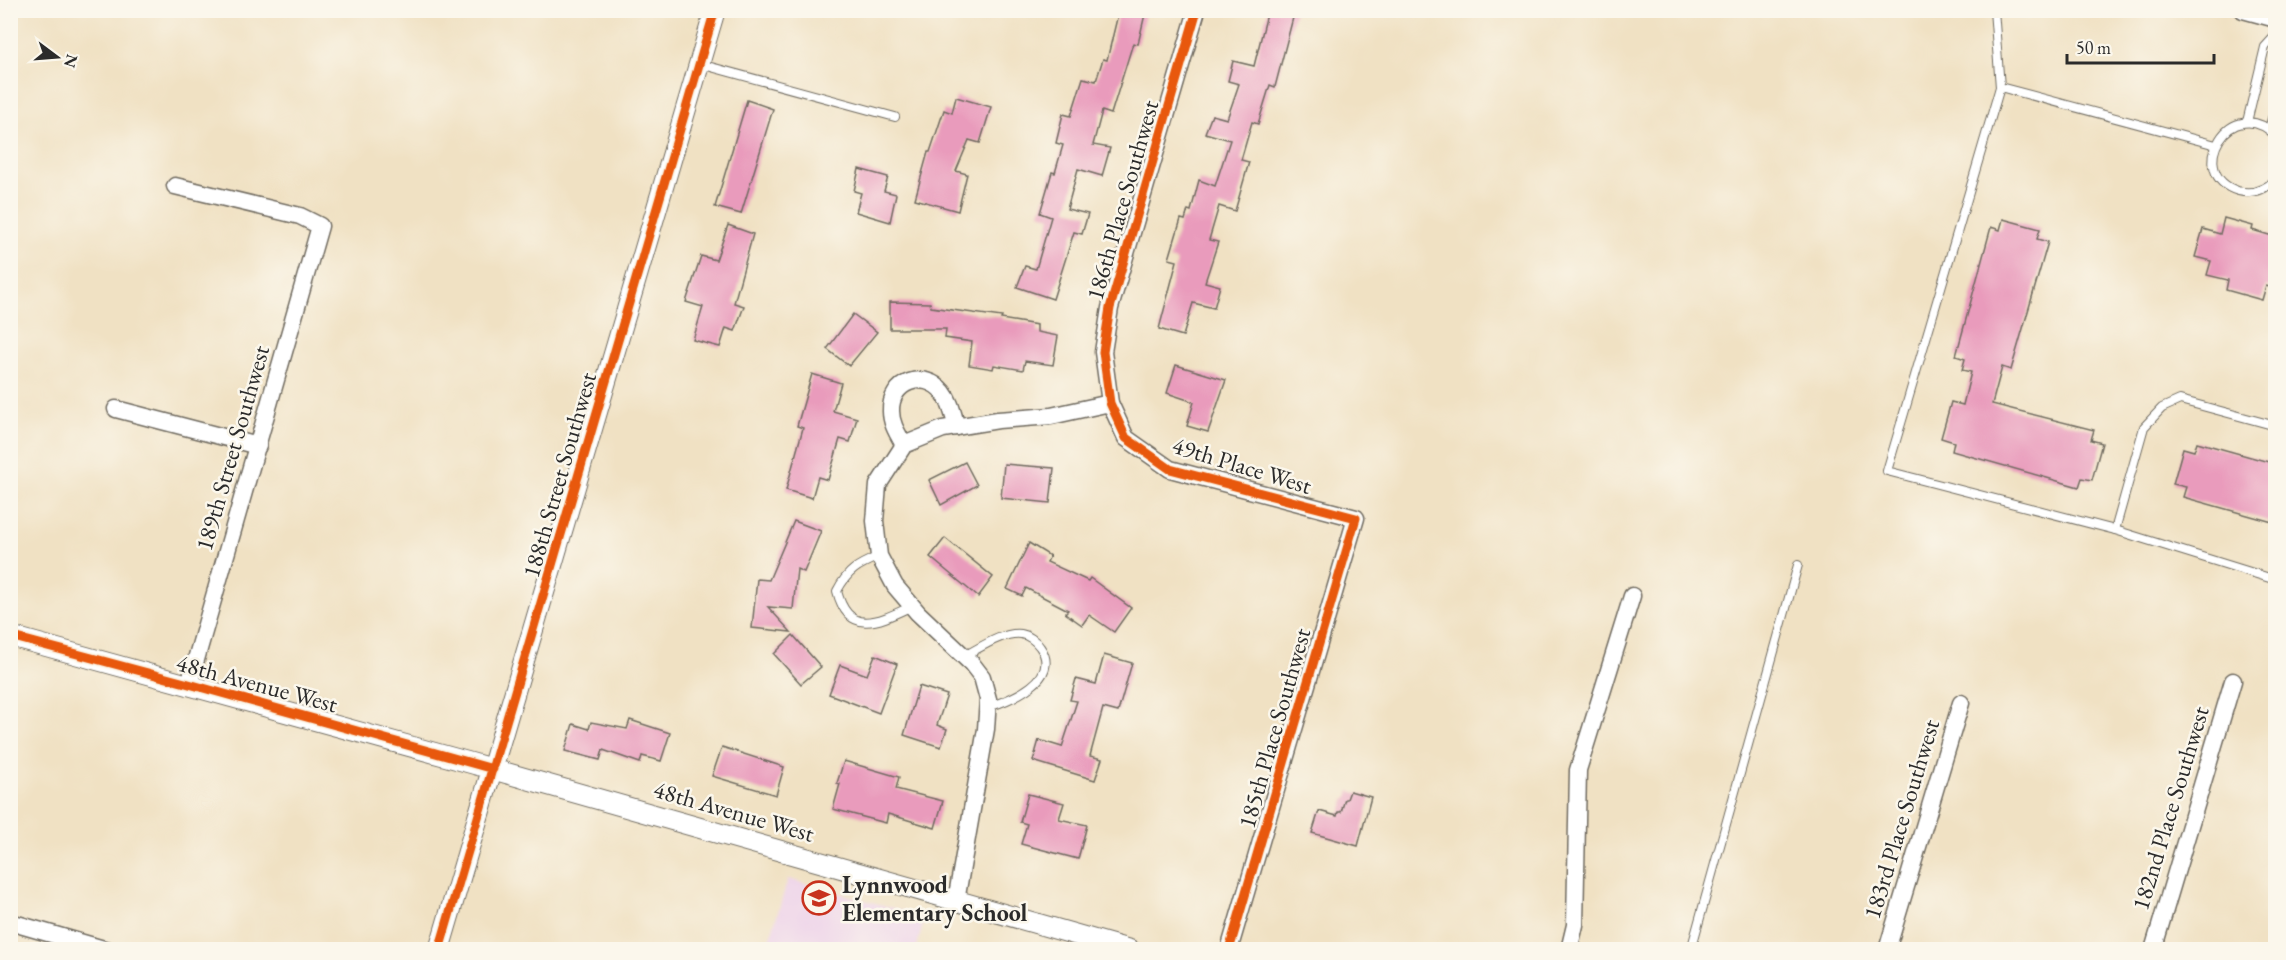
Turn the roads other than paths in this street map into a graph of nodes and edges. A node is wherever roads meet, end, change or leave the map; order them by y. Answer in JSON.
{"nodes":[{"id":1,"x":715,"y":10,"type":"edge"},
{"id":2,"x":1197,"y":10,"type":"edge"},
{"id":3,"x":1994,"y":10,"type":"edge"},
{"id":4,"x":2243,"y":10,"type":"edge"},
{"id":5,"x":2276,"y":20,"type":"edge"},
{"id":6,"x":2276,"y":35,"type":"edge"},
{"id":7,"x":700,"y":64,"type":"junction"},
{"id":8,"x":2000,"y":87,"type":"junction"},
{"id":9,"x":2276,"y":105,"type":"edge"},
{"id":10,"x":895,"y":117,"type":"dead end"},
{"id":11,"x":2247,"y":122,"type":"junction"},
{"id":12,"x":2272,"y":133,"type":"edge"},
{"id":13,"x":2216,"y":146,"type":"junction"},
{"id":14,"x":2276,"y":179,"type":"edge"},
{"id":15,"x":176,"y":186,"type":"dead end"},
{"id":16,"x":1110,"y":403,"type":"junction"},
{"id":17,"x":116,"y":410,"type":"dead end"},
{"id":18,"x":2276,"y":426,"type":"edge"},
{"id":19,"x":957,"y":427,"type":"junction"},
{"id":20,"x":904,"y":445,"type":"junction"},
{"id":21,"x":258,"y":446,"type":"junction"},
{"id":22,"x":1356,"y":518,"type":"joint"},
{"id":23,"x":2115,"y":530,"type":"junction"},
{"id":24,"x":879,"y":556,"type":"junction"},
{"id":25,"x":1798,"y":565,"type":"dead end"},
{"id":26,"x":2276,"y":580,"type":"edge"},
{"id":27,"x":1632,"y":596,"type":"dead end"},
{"id":28,"x":912,"y":606,"type":"junction"},
{"id":29,"x":10,"y":636,"type":"edge"},
{"id":30,"x":964,"y":657,"type":"junction"},
{"id":31,"x":2233,"y":681,"type":"dead end"},
{"id":32,"x":189,"y":684,"type":"junction"},
{"id":33,"x":1961,"y":703,"type":"dead end"},
{"id":34,"x":987,"y":707,"type":"junction"},
{"id":35,"x":493,"y":769,"type":"junction"},
{"id":36,"x":956,"y":901,"type":"junction"},
{"id":37,"x":10,"y":922,"type":"edge"},
{"id":38,"x":107,"y":950,"type":"edge"},
{"id":39,"x":439,"y":950,"type":"edge"},
{"id":40,"x":1130,"y":950,"type":"edge"},
{"id":41,"x":1229,"y":950,"type":"edge"},
{"id":42,"x":1569,"y":950,"type":"edge"},
{"id":43,"x":1691,"y":950,"type":"edge"},
{"id":44,"x":1887,"y":950,"type":"edge"},
{"id":45,"x":2153,"y":950,"type":"edge"}],
"edges":[{"from":1,"to":7,"type":"street","name":"188th Street Southwest"},
{"from":2,"to":16,"type":"street","name":"186th Place Southwest"},
{"from":3,"to":8,"type":"lane"},
{"from":4,"to":5,"type":"street"},
{"from":6,"to":11,"type":"lane"},
{"from":7,"to":10,"type":"lane"},
{"from":7,"to":35,"type":"street","name":"188th Street Southwest"},
{"from":8,"to":13,"type":"lane"},
{"from":8,"to":23,"type":"lane"},
{"from":9,"to":12,"type":"lane"},
{"from":11,"to":12,"type":"lane"},
{"from":11,"to":13,"type":"lane"},
{"from":13,"to":14,"type":"lane"},
{"from":15,"to":21,"type":"street","name":"189th Street Southwest"},
{"from":16,"to":19,"type":"street"},
{"from":16,"to":22,"type":"street","name":"49th Place West"},
{"from":17,"to":21,"type":"street"},
{"from":18,"to":23,"type":"lane"},
{"from":19,"to":20,"type":"street"},
{"from":19,"to":20,"type":"street"},
{"from":20,"to":24,"type":"street"},
{"from":21,"to":32,"type":"street","name":"189th Street Southwest"},
{"from":22,"to":41,"type":"street","name":"185th Place Southwest"},
{"from":23,"to":26,"type":"lane"},
{"from":24,"to":28,"type":"street"},
{"from":24,"to":28,"type":"lane"},
{"from":25,"to":43,"type":"lane"},
{"from":27,"to":42,"type":"street"},
{"from":28,"to":30,"type":"street"},
{"from":29,"to":32,"type":"street","name":"48th Avenue West"},
{"from":30,"to":34,"type":"street"},
{"from":30,"to":34,"type":"lane"},
{"from":31,"to":45,"type":"street","name":"182nd Place Southwest"},
{"from":32,"to":35,"type":"street","name":"48th Avenue West"},
{"from":33,"to":44,"type":"street","name":"183rd Place Southwest"},
{"from":34,"to":36,"type":"street"},
{"from":35,"to":36,"type":"street","name":"48th Avenue West"},
{"from":35,"to":39,"type":"street","name":"188th Street Southwest"},
{"from":36,"to":40,"type":"street","name":"48th Avenue West"},
{"from":37,"to":38,"type":"street"}]}
